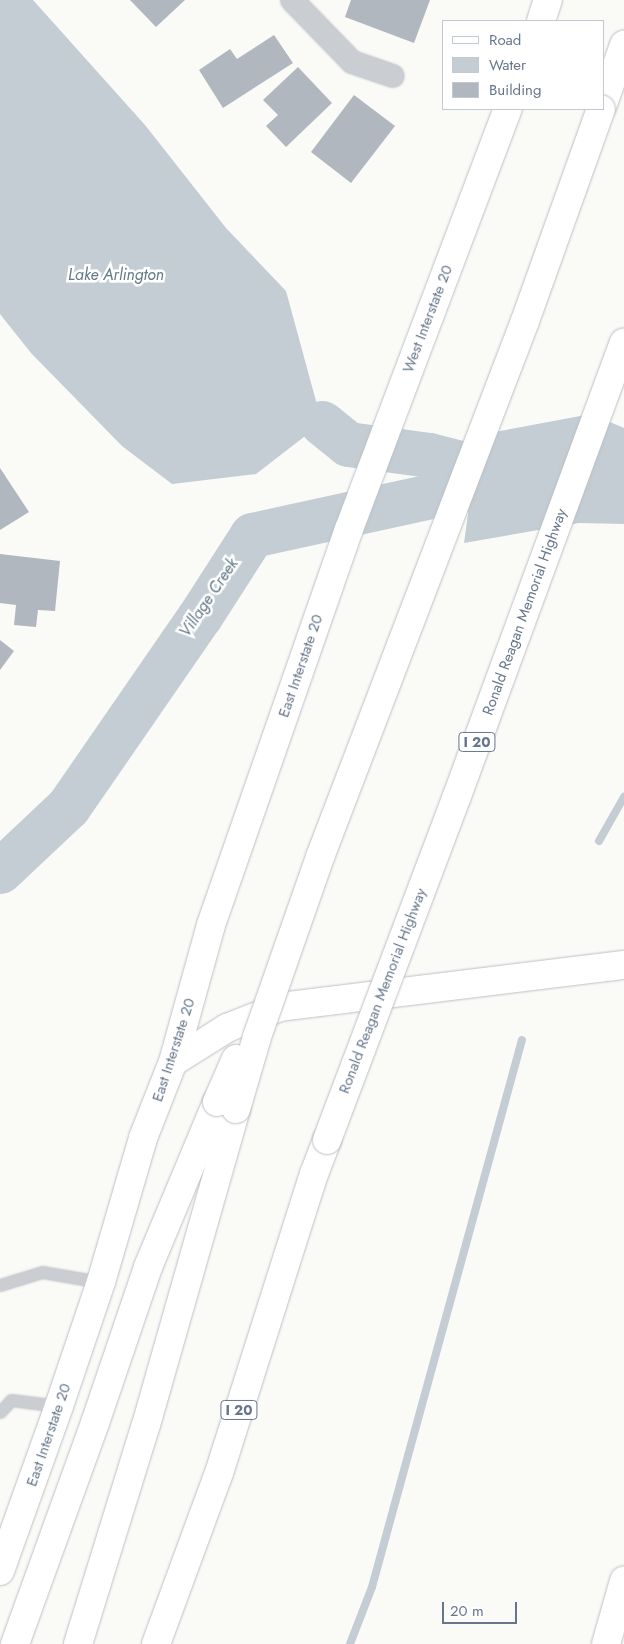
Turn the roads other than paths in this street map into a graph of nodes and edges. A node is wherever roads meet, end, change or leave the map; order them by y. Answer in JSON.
{"nodes":[{"id":1,"x":292,"y":0,"type":"edge"},
{"id":2,"x":548,"y":0,"type":"edge"},
{"id":3,"x":541,"y":20,"type":"edge"},
{"id":4,"x":624,"y":45,"type":"edge"},
{"id":5,"x":393,"y":76,"type":"dead end"},
{"id":6,"x":604,"y":101,"type":"edge"},
{"id":7,"x":508,"y":110,"type":"edge"},
{"id":8,"x":601,"y":110,"type":"edge"},
{"id":9,"x":624,"y":343,"type":"edge"},
{"id":10,"x":349,"y":529,"type":"joint"},
{"id":11,"x":624,"y":965,"type":"edge"},
{"id":12,"x":173,"y":1062,"type":"junction"},
{"id":13,"x":226,"y":1106,"type":"junction"},
{"id":14,"x":101,"y":1282,"type":"junction"},
{"id":15,"x":0,"y":1285,"type":"edge"},
{"id":16,"x":59,"y":1406,"type":"junction"},
{"id":17,"x":0,"y":1412,"type":"edge"},
{"id":18,"x":0,"y":1571,"type":"edge"},
{"id":19,"x":624,"y":1581,"type":"edge"},
{"id":20,"x":624,"y":1609,"type":"edge"},
{"id":21,"x":14,"y":1644,"type":"edge"},
{"id":22,"x":78,"y":1644,"type":"edge"},
{"id":23,"x":156,"y":1644,"type":"edge"},
{"id":24,"x":606,"y":1644,"type":"edge"},
{"id":25,"x":617,"y":1644,"type":"edge"}],
"edges":[{"from":1,"to":5,"type":"street"},
{"from":2,"to":3,"type":"main road"},
{"from":4,"to":6,"type":"main road"},
{"from":7,"to":10,"type":"main road","name":"West Interstate 20"},
{"from":8,"to":13,"type":"main road","bridge":true},
{"from":9,"to":23,"type":"main road","name":"Ronald Reagan Memorial Highway","number":"I 20","bridge":true},
{"from":10,"to":12,"type":"main road","name":"East Interstate 20"},
{"from":11,"to":12,"type":"main road"},
{"from":12,"to":14,"type":"main road","name":"East Interstate 20"},
{"from":13,"to":21,"type":"main road"},
{"from":13,"to":22,"type":"main road"},
{"from":14,"to":15,"type":"lane"},
{"from":14,"to":16,"type":"main road","name":"East Interstate 20"},
{"from":16,"to":17,"type":"lane"},
{"from":16,"to":18,"type":"main road","name":"East Interstate 20"},
{"from":19,"to":24,"type":"main road"},
{"from":20,"to":25,"type":"main road"}]}
